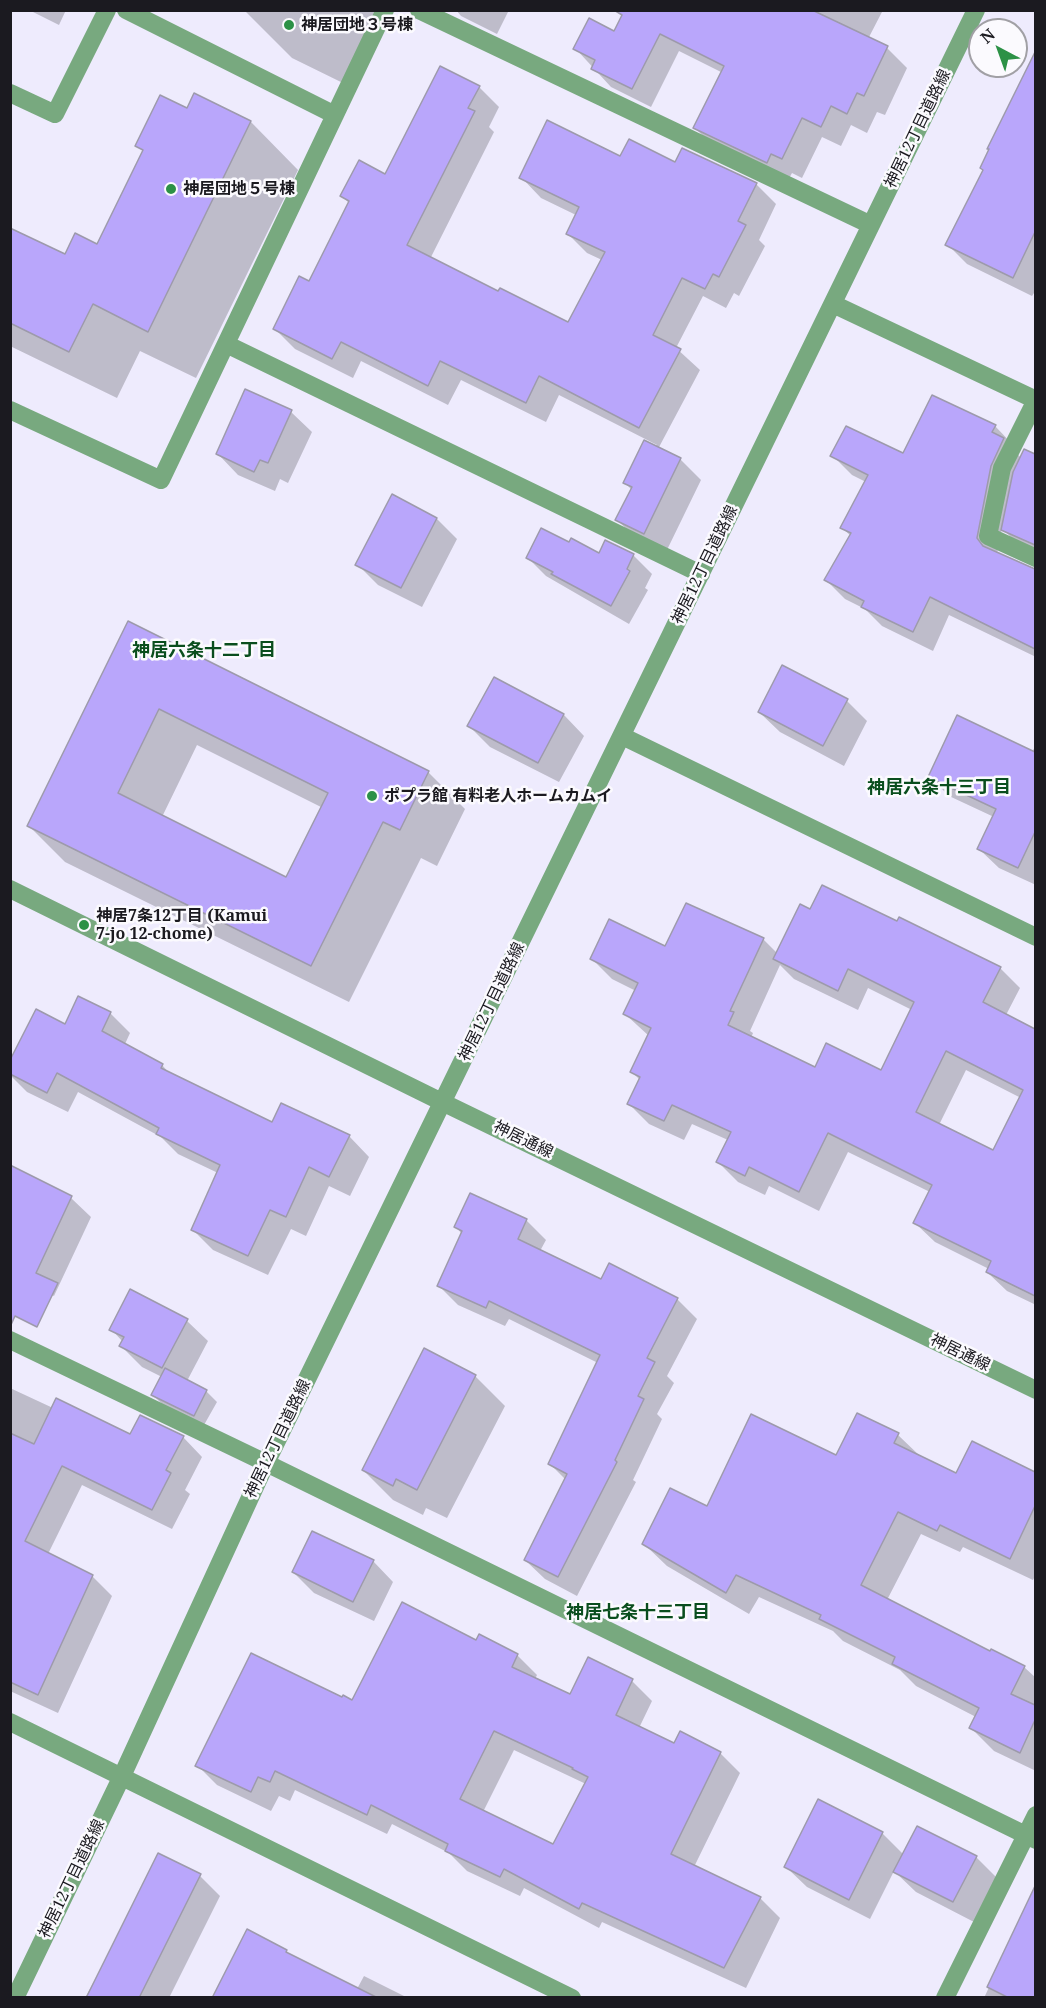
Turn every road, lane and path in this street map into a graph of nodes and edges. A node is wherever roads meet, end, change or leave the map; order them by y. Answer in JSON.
{"nodes":[{"id":1,"x":106,"y":10,"type":"edge"},
{"id":2,"x":126,"y":10,"type":"edge"},
{"id":3,"x":386,"y":10,"type":"edge"},
{"id":4,"x":419,"y":10,"type":"edge"},
{"id":5,"x":976,"y":10,"type":"edge"},
{"id":6,"x":10,"y":93,"type":"edge"},
{"id":7,"x":335,"y":115,"type":"junction"},
{"id":8,"x":871,"y":225,"type":"junction"},
{"id":9,"x":833,"y":304,"type":"junction"},
{"id":10,"x":226,"y":344,"type":"junction"},
{"id":11,"x":1035,"y":400,"type":"edge"},
{"id":12,"x":10,"y":410,"type":"edge"},
{"id":13,"x":1035,"y":558,"type":"edge"},
{"id":14,"x":701,"y":574,"type":"junction"},
{"id":15,"x":622,"y":736,"type":"junction"},
{"id":16,"x":10,"y":889,"type":"edge"},
{"id":17,"x":1035,"y":937,"type":"edge"},
{"id":18,"x":444,"y":1103,"type":"junction"},
{"id":19,"x":10,"y":1340,"type":"edge"},
{"id":20,"x":1035,"y":1390,"type":"edge"},
{"id":21,"x":266,"y":1463,"type":"junction"},
{"id":22,"x":10,"y":1722,"type":"edge"},
{"id":23,"x":122,"y":1776,"type":"junction"},
{"id":24,"x":1035,"y":1815,"type":"edge"},
{"id":25,"x":1031,"y":1838,"type":"edge"},
{"id":26,"x":15,"y":1998,"type":"edge"},
{"id":27,"x":572,"y":1998,"type":"edge"},
{"id":28,"x":945,"y":1998,"type":"edge"}],
"edges":[{"from":1,"to":6,"type":"street"},
{"from":2,"to":7,"type":"street"},
{"from":3,"to":7,"type":"street"},
{"from":4,"to":8,"type":"street"},
{"from":5,"to":8,"type":"street","name":"神居12丁目道路線"},
{"from":7,"to":10,"type":"street"},
{"from":8,"to":9,"type":"street","name":"神居12丁目道路線"},
{"from":9,"to":11,"type":"street"},
{"from":9,"to":14,"type":"street","name":"神居12丁目道路線"},
{"from":10,"to":12,"type":"street"},
{"from":10,"to":14,"type":"street"},
{"from":11,"to":13,"type":"street"},
{"from":14,"to":15,"type":"street","name":"神居12丁目道路線"},
{"from":15,"to":17,"type":"street"},
{"from":15,"to":18,"type":"street","name":"神居12丁目道路線"},
{"from":16,"to":18,"type":"street","name":"神居通線"},
{"from":18,"to":20,"type":"street","name":"神居通線"},
{"from":18,"to":21,"type":"street","name":"神居12丁目道路線"},
{"from":19,"to":21,"type":"street"},
{"from":21,"to":23,"type":"street","name":"神居12丁目道路線"},
{"from":21,"to":25,"type":"street"},
{"from":22,"to":23,"type":"street"},
{"from":23,"to":26,"type":"street","name":"神居12丁目道路線"},
{"from":23,"to":27,"type":"street"},
{"from":24,"to":25,"type":"street"},
{"from":25,"to":28,"type":"street"}]}
